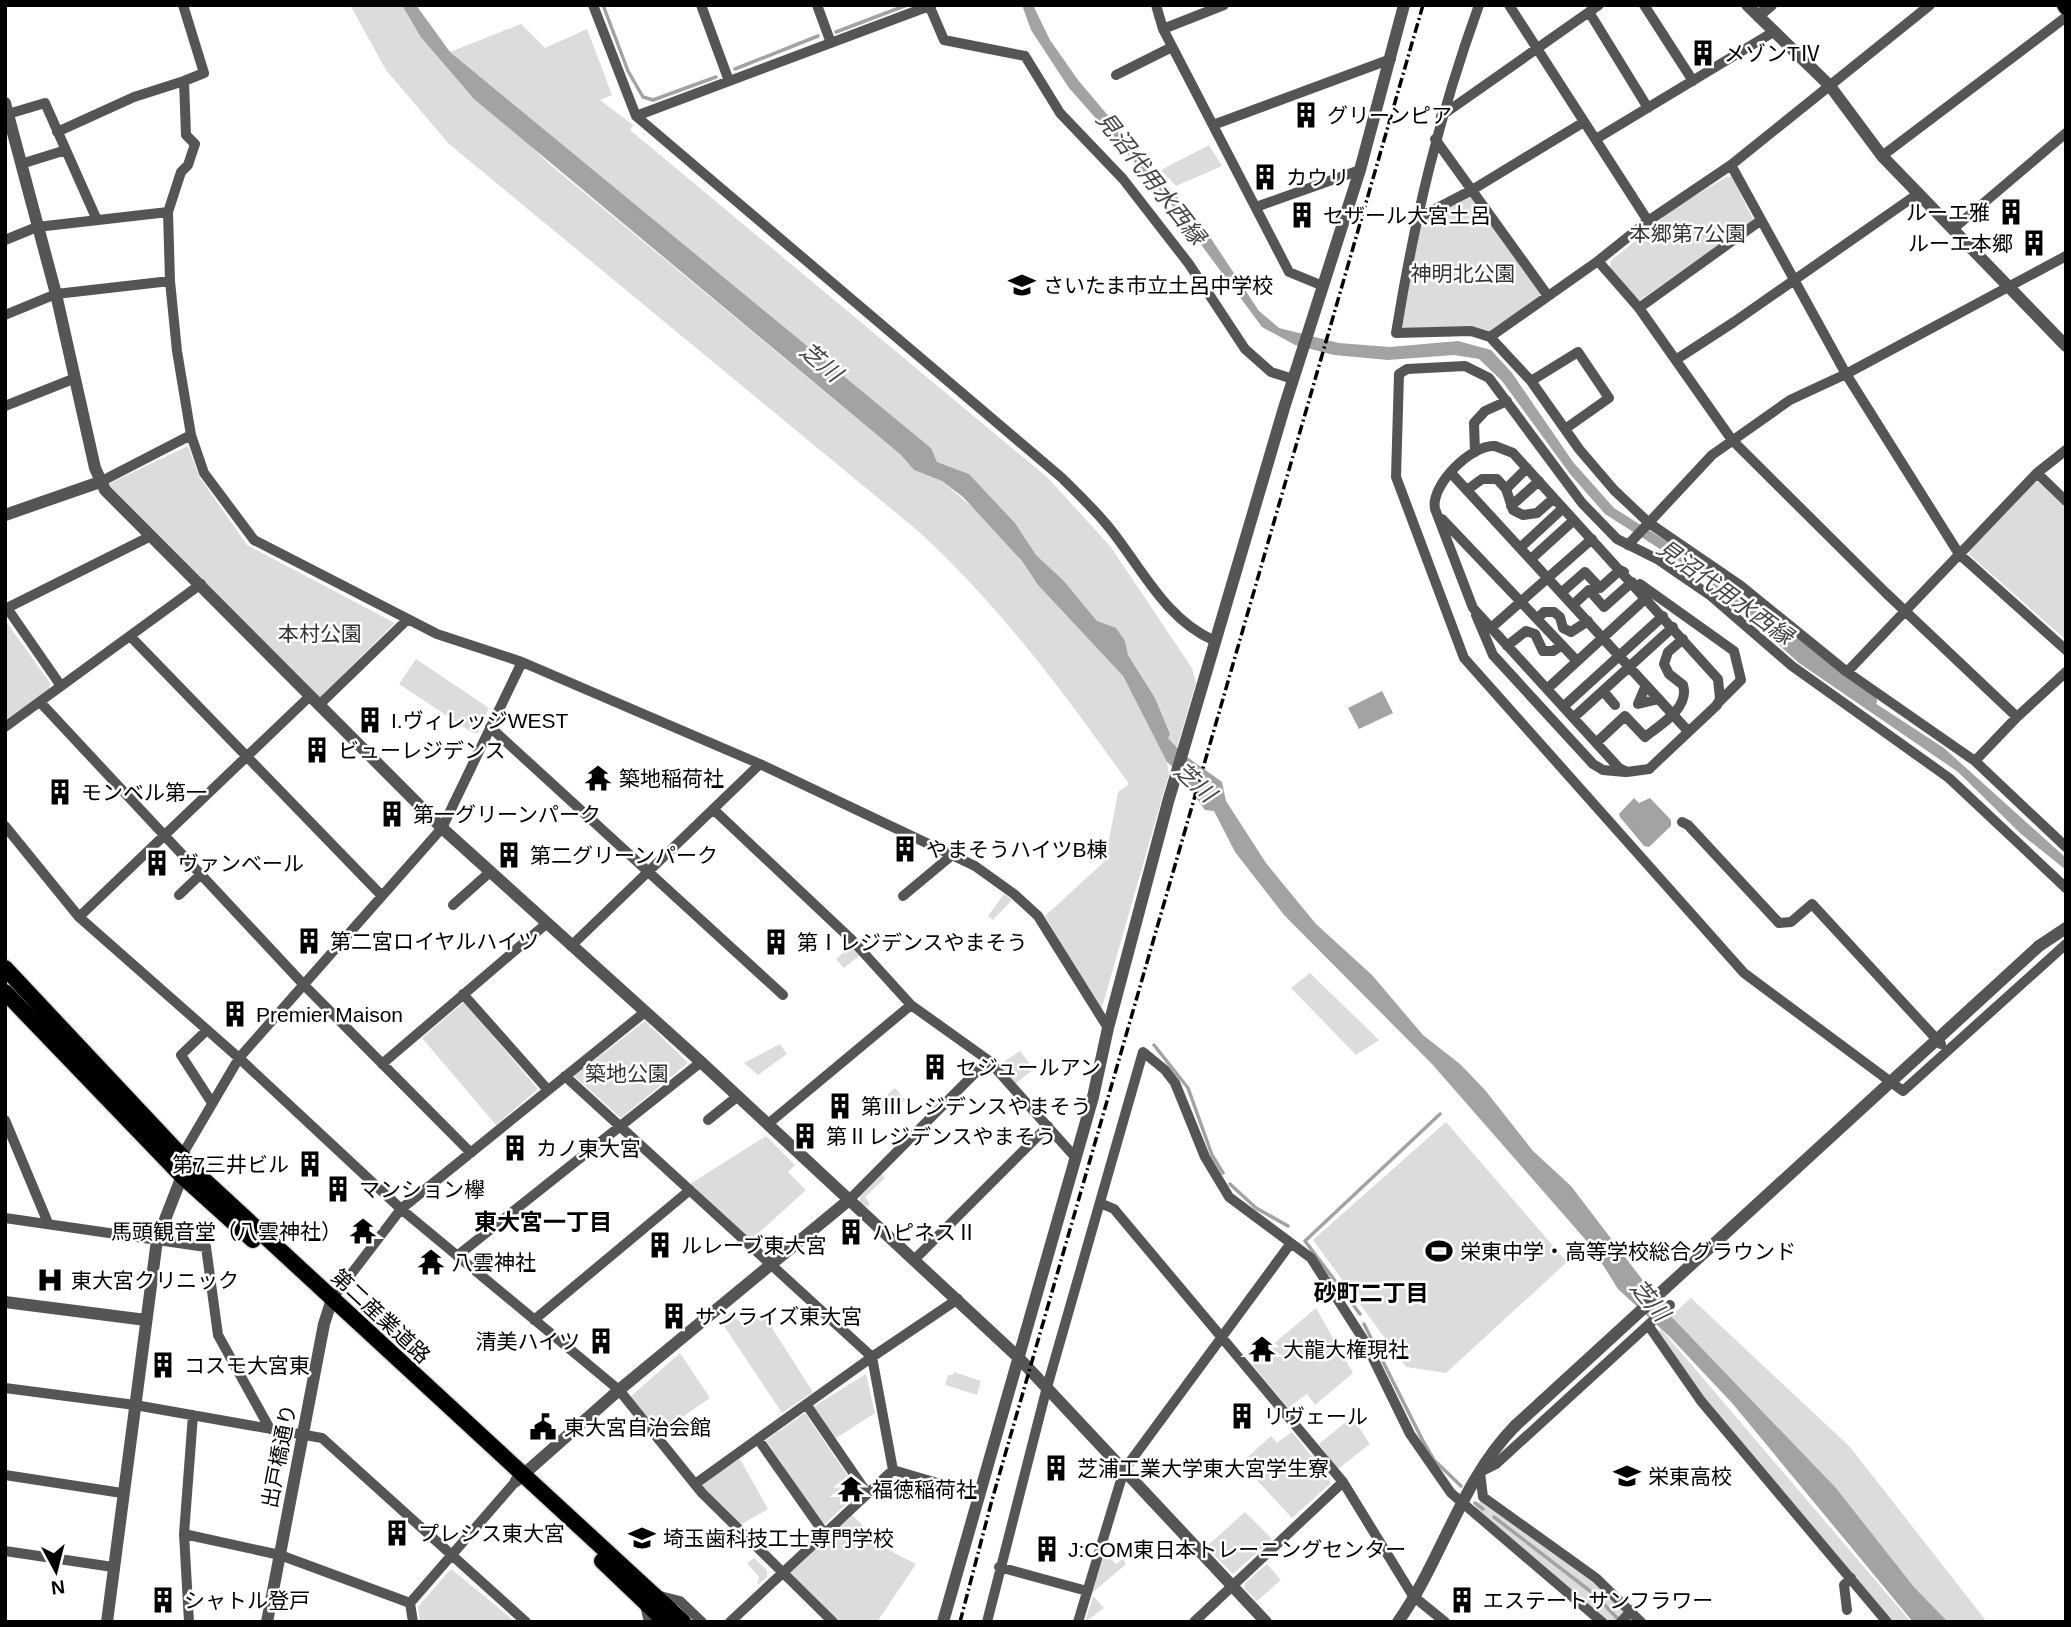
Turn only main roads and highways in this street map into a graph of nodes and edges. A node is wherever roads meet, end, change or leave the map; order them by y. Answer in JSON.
{"nodes":[{"id":1,"x":5,"y":968,"type":"edge"},
{"id":2,"x":5,"y":992,"type":"edge"},
{"id":3,"x":330,"y":1304,"type":"junction"},
{"id":4,"x":649,"y":1598,"type":"junction"},
{"id":5,"x":666,"y":1622,"type":"edge"},
{"id":6,"x":683,"y":1622,"type":"edge"}],
"edges":[{"from":1,"to":3,"type":"main road","name":"第二産業道路"},
{"from":2,"to":3,"type":"main road","name":"第二産業道路"},
{"from":3,"to":4,"type":"main road","name":"第二産業道路"},
{"from":4,"to":5,"type":"main road","name":"第二産業道路"},
{"from":4,"to":6,"type":"main road","name":"第二産業道路"}]}
